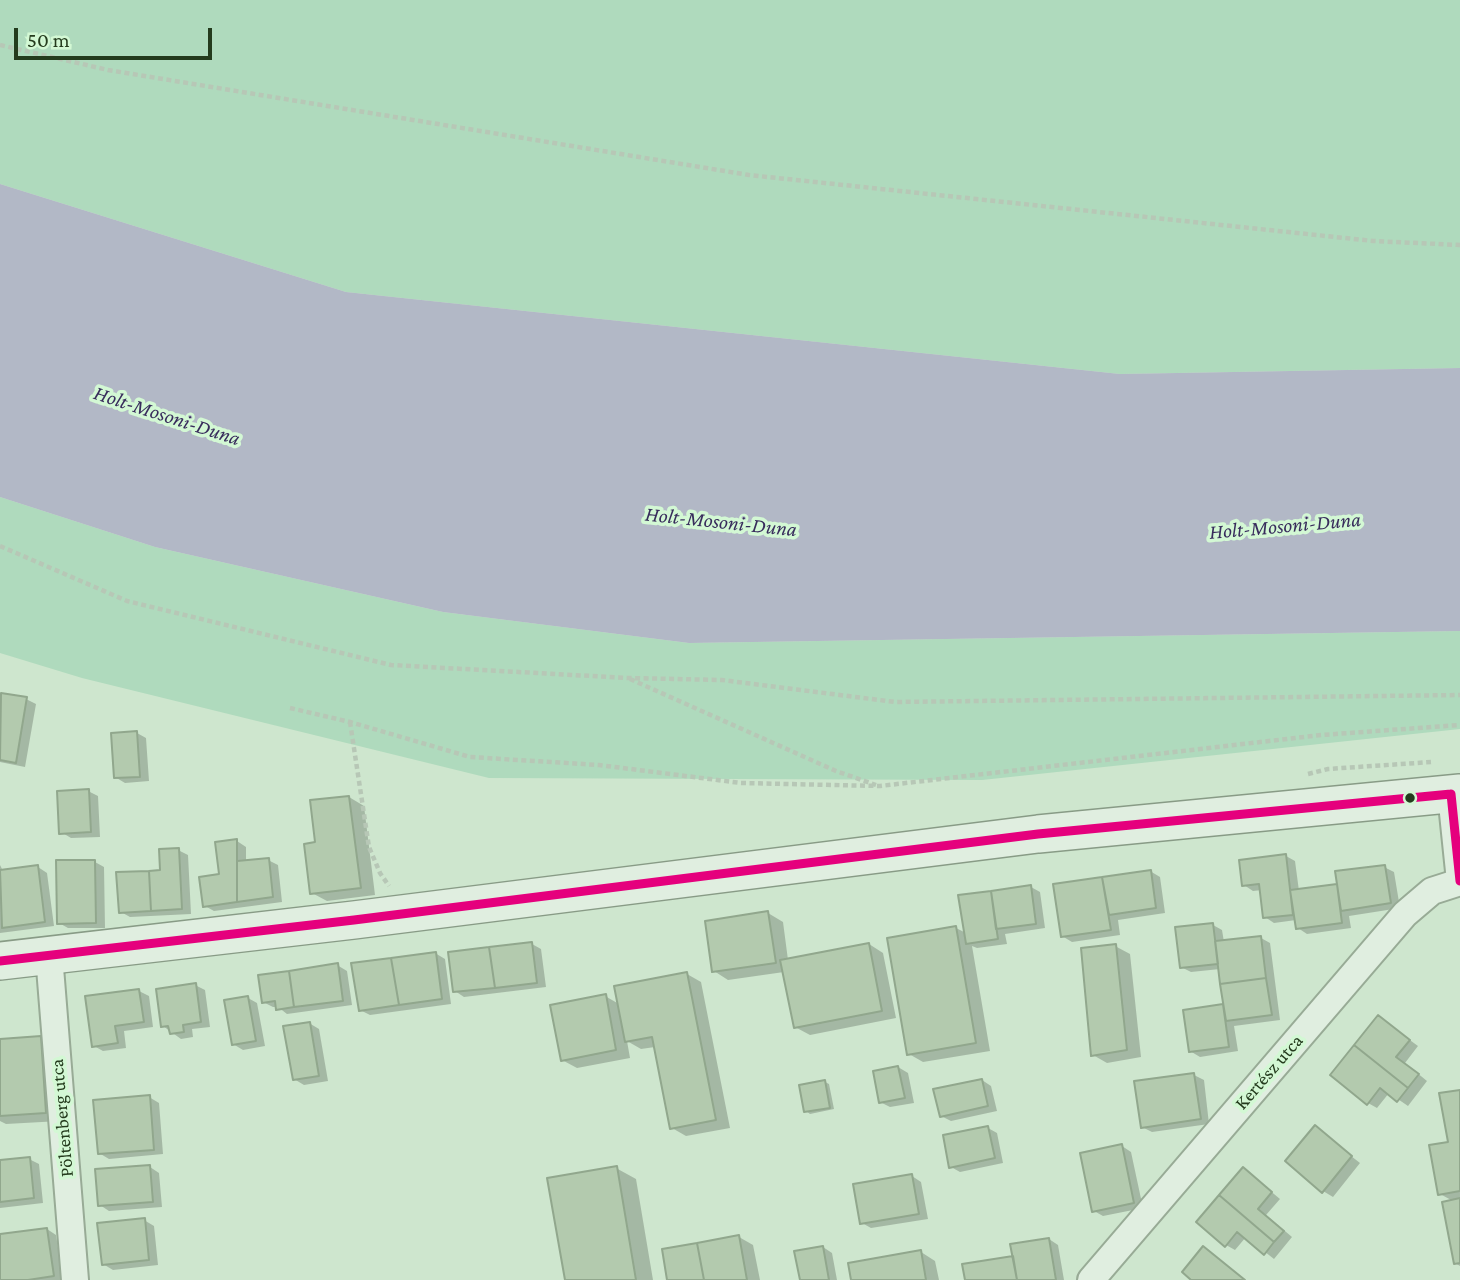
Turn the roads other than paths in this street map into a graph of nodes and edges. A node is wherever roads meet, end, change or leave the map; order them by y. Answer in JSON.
{"nodes":[{"id":1,"x":1456,"y":794,"type":"edge"},
{"id":2,"x":1460,"y":882,"type":"edge"},
{"id":3,"x":49,"y":955,"type":"junction"},
{"id":4,"x":0,"y":961,"type":"edge"},
{"id":5,"x":75,"y":1280,"type":"edge"},
{"id":6,"x":1091,"y":1280,"type":"edge"}],
"edges":[{"from":1,"to":2,"type":"street"},
{"from":1,"to":3,"type":"street"},
{"from":2,"to":6,"type":"street","name":"Kertész utca"},
{"from":3,"to":4,"type":"street"},
{"from":3,"to":5,"type":"street","name":"Pöltenberg utca"}]}
